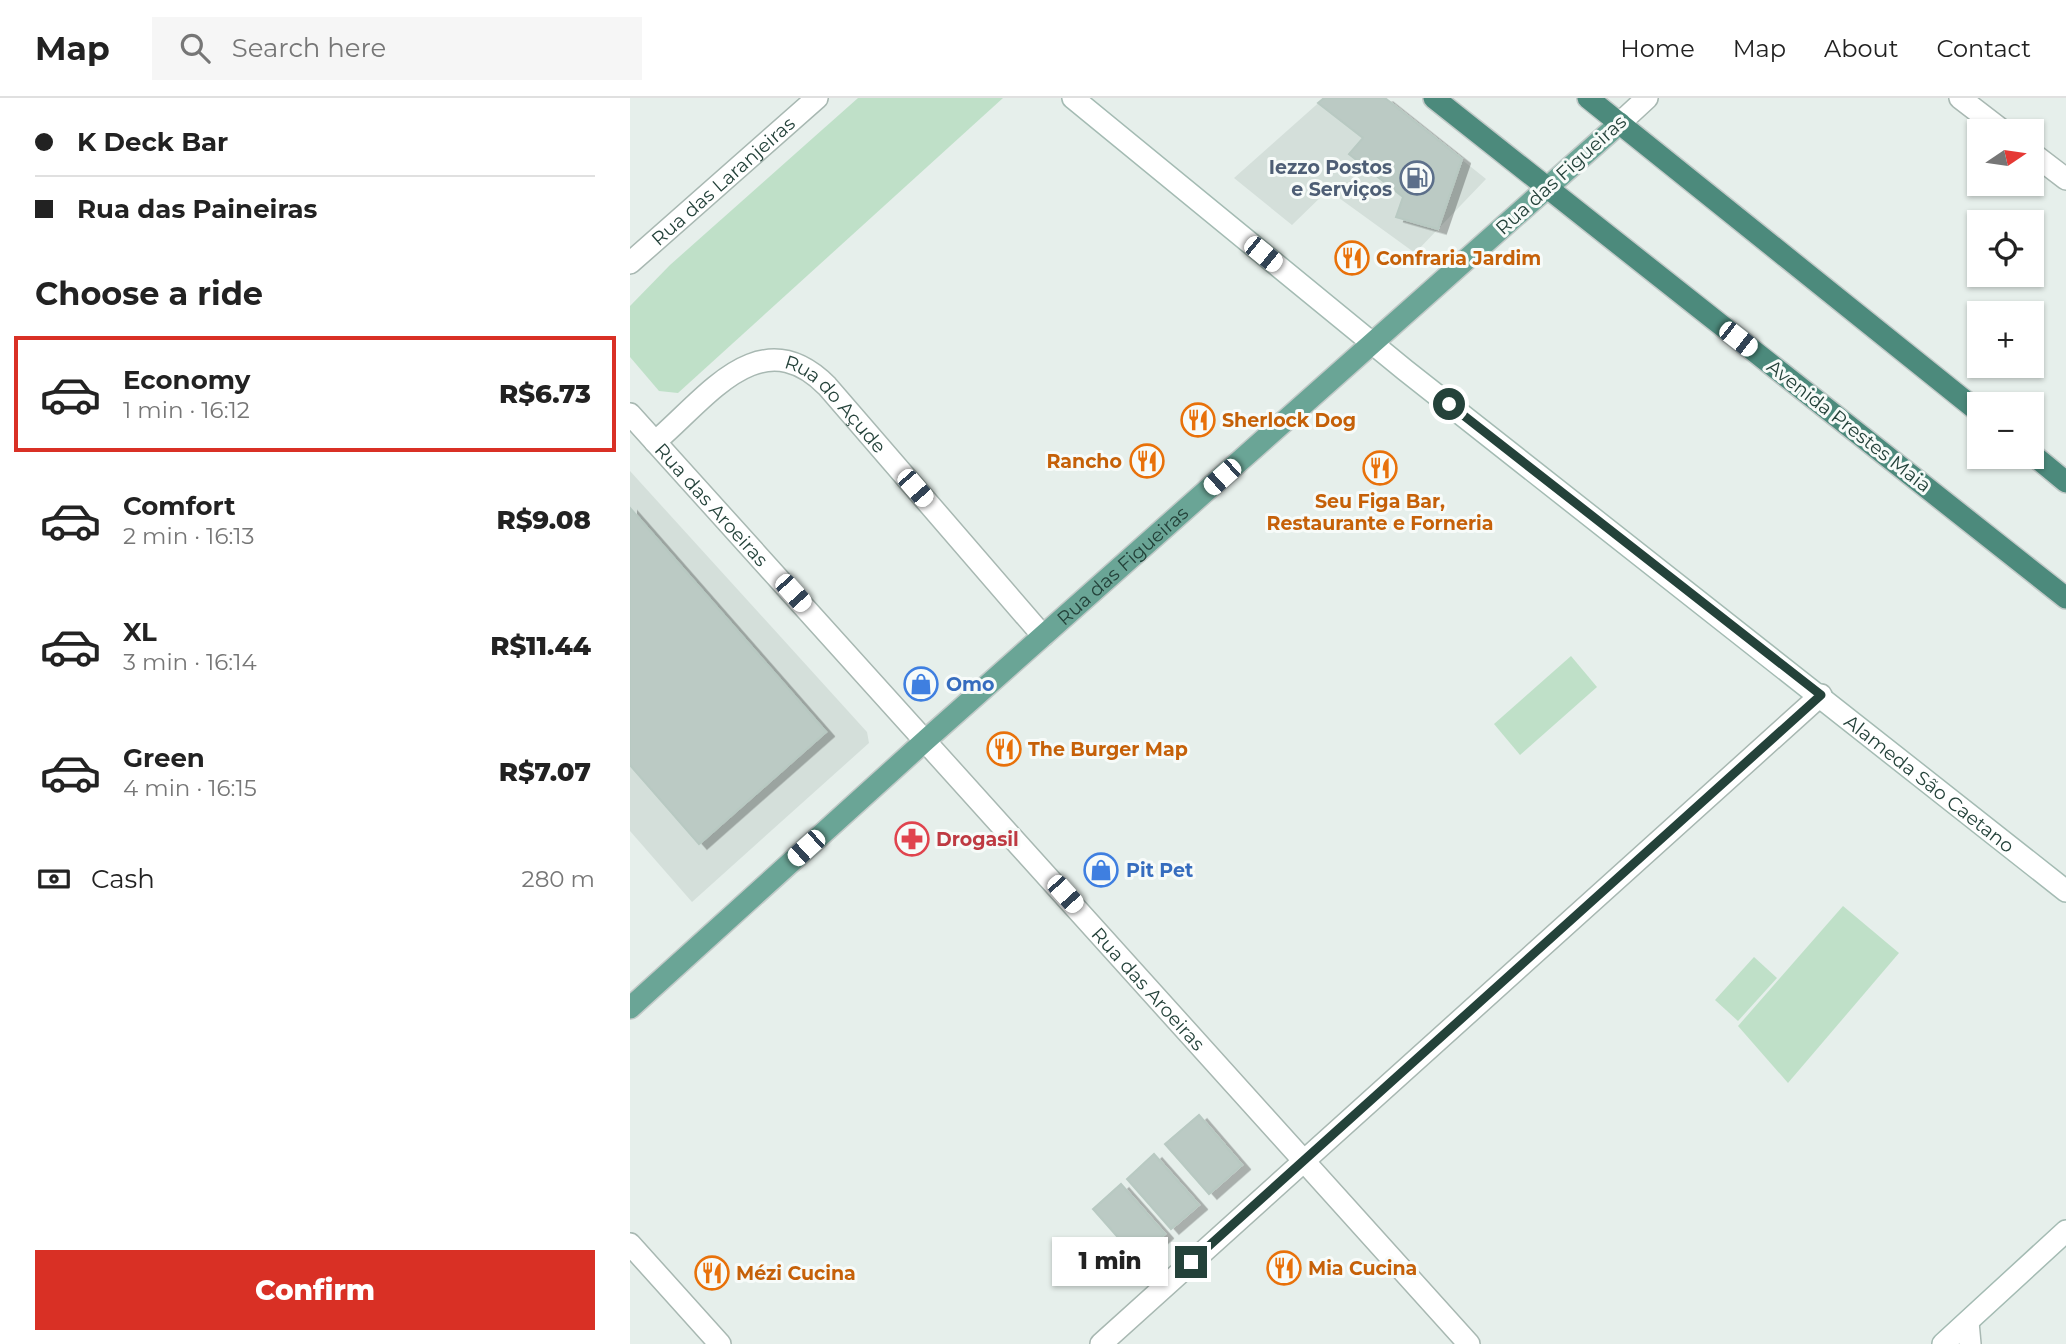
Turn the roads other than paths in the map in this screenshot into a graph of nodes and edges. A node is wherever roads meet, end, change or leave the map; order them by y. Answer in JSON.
{"nodes":[{"id":1,"x":817,"y":98,"type":"edge"},
{"id":2,"x":1073,"y":98,"type":"edge"},
{"id":3,"x":1434,"y":98,"type":"edge"},
{"id":4,"x":1588,"y":98,"type":"edge"},
{"id":5,"x":1647,"y":98,"type":"edge"},
{"id":6,"x":1960,"y":98,"type":"edge"},
{"id":7,"x":1987,"y":119,"type":"edge"},
{"id":8,"x":1620,"y":123,"type":"junction"},
{"id":9,"x":2044,"y":162,"type":"edge"},
{"id":10,"x":2066,"y":179,"type":"edge"},
{"id":11,"x":1547,"y":187,"type":"junction"},
{"id":12,"x":630,"y":263,"type":"edge"},
{"id":13,"x":1373,"y":343,"type":"junction"},
{"id":14,"x":1967,"y":402,"type":"edge"},
{"id":15,"x":630,"y":414,"type":"edge"},
{"id":16,"x":656,"y":442,"type":"junction"},
{"id":17,"x":2044,"y":464,"type":"edge"},
{"id":18,"x":2066,"y":482,"type":"edge"},
{"id":19,"x":2066,"y":598,"type":"edge"},
{"id":20,"x":1043,"y":636,"type":"junction"},
{"id":21,"x":1821,"y":695,"type":"junction"},
{"id":22,"x":927,"y":739,"type":"junction"},
{"id":23,"x":2066,"y":891,"type":"edge"},
{"id":24,"x":630,"y":1008,"type":"edge"},
{"id":25,"x":1304,"y":1161,"type":"junction"},
{"id":26,"x":2066,"y":1231,"type":"edge"},
{"id":27,"x":630,"y":1244,"type":"edge"},
{"id":28,"x":1968,"y":1322,"type":"junction"},
{"id":29,"x":720,"y":1344,"type":"edge"},
{"id":30,"x":1101,"y":1344,"type":"edge"},
{"id":31,"x":1469,"y":1344,"type":"edge"},
{"id":32,"x":1943,"y":1344,"type":"edge"},
{"id":33,"x":1970,"y":1344,"type":"edge"}],
"edges":[{"from":1,"to":12,"type":"street","name":"Rua das Laranjeiras"},
{"from":2,"to":13,"type":"street","name":"Alameda São Caetano"},
{"from":3,"to":11,"type":"highway","name":"Avenida Prestes Maia"},
{"from":4,"to":8,"type":"highway"},
{"from":5,"to":8,"type":"street","name":"Rua das Figueiras"},
{"from":6,"to":7,"type":"street"},
{"from":8,"to":11,"type":"main road","name":"Rua das Figueiras"},
{"from":8,"to":14,"type":"highway"},
{"from":9,"to":10,"type":"street"},
{"from":11,"to":13,"type":"main road","name":"Rua das Figueiras"},
{"from":11,"to":19,"type":"highway","name":"Avenida Prestes Maia"},
{"from":13,"to":20,"type":"main road","name":"Rua das Figueiras"},
{"from":13,"to":21,"type":"street","name":"Alameda São Caetano"},
{"from":15,"to":16,"type":"street","name":"Rua das Aroeiras"},
{"from":16,"to":20,"type":"street","name":"Rua do Açude"},
{"from":16,"to":22,"type":"street","name":"Rua das Aroeiras"},
{"from":17,"to":18,"type":"highway"},
{"from":20,"to":22,"type":"main road","name":"Rua das Figueiras"},
{"from":21,"to":23,"type":"street","name":"Alameda São Caetano"},
{"from":21,"to":25,"type":"street"},
{"from":22,"to":24,"type":"main road","name":"Rua das Figueiras"},
{"from":22,"to":25,"type":"street","name":"Rua das Aroeiras"},
{"from":25,"to":30,"type":"street"},
{"from":25,"to":31,"type":"street","name":"Rua das Aroeiras"},
{"from":26,"to":28,"type":"street"},
{"from":27,"to":29,"type":"street"},
{"from":28,"to":32,"type":"street"},
{"from":28,"to":33,"type":"street"}]}
